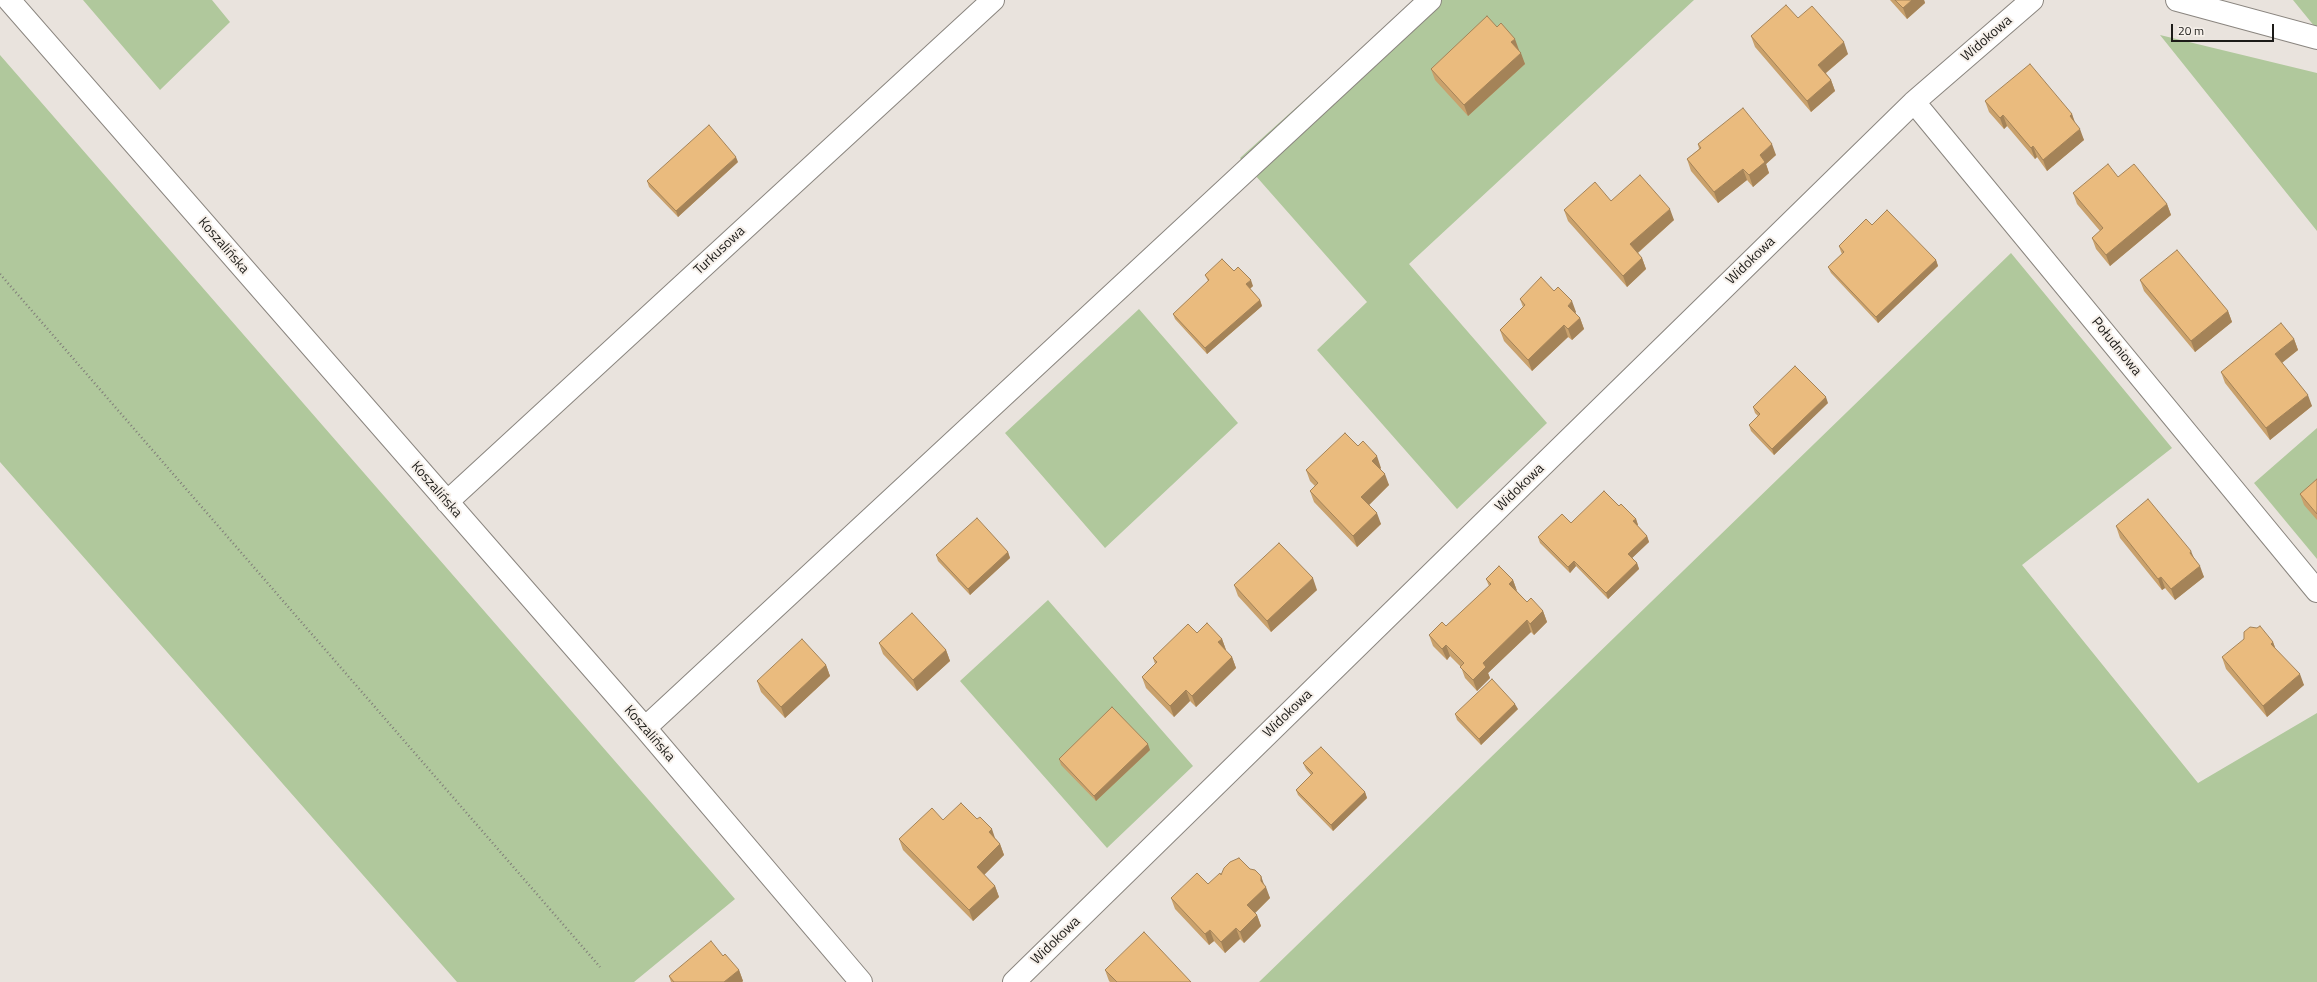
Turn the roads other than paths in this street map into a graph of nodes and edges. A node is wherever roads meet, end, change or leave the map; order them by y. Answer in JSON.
{"nodes":[{"id":1,"x":9,"y":0,"type":"edge"},
{"id":2,"x":993,"y":0,"type":"edge"},
{"id":3,"x":1430,"y":0,"type":"edge"},
{"id":4,"x":2032,"y":0,"type":"edge"},
{"id":5,"x":2176,"y":0,"type":"edge"},
{"id":6,"x":2317,"y":38,"type":"edge"},
{"id":7,"x":1914,"y":102,"type":"junction"},
{"id":8,"x":447,"y":502,"type":"junction"},
{"id":9,"x":2317,"y":591,"type":"edge"},
{"id":10,"x":645,"y":728,"type":"junction"},
{"id":11,"x":861,"y":982,"type":"edge"},
{"id":12,"x":1014,"y":982,"type":"edge"}],
"edges":[{"from":1,"to":8,"type":"street","name":"Koszalińska"},
{"from":2,"to":8,"type":"street","name":"Turkusowa"},
{"from":3,"to":10,"type":"street"},
{"from":4,"to":7,"type":"street","name":"Widokowa"},
{"from":5,"to":6,"type":"street"},
{"from":7,"to":9,"type":"street","name":"Południowa"},
{"from":7,"to":12,"type":"street","name":"Widokowa"},
{"from":8,"to":10,"type":"street","name":"Koszalińska"},
{"from":10,"to":11,"type":"street","name":"Koszalińska"}]}
